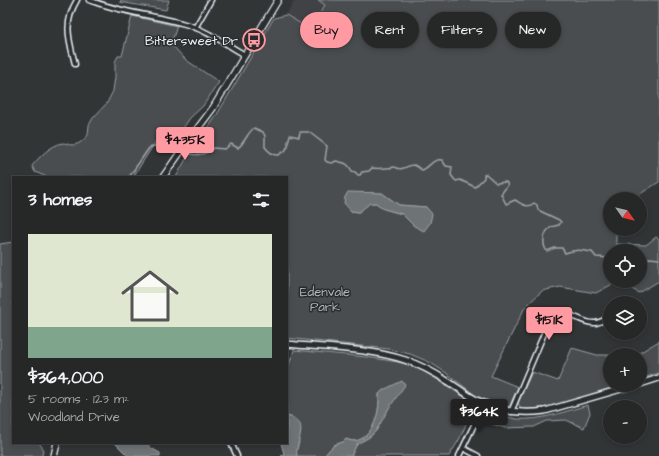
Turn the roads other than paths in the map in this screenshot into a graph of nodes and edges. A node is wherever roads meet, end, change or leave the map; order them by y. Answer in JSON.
{"nodes":[{"id":1,"x":77,"y":0,"type":"edge"},
{"id":2,"x":89,"y":0,"type":"edge"},
{"id":3,"x":211,"y":0,"type":"edge"},
{"id":4,"x":278,"y":0,"type":"edge"},
{"id":5,"x":195,"y":28,"type":"junction"},
{"id":6,"x":245,"y":55,"type":"junction"},
{"id":7,"x":75,"y":64,"type":"dead end"},
{"id":8,"x":164,"y":176,"type":"edge"},
{"id":9,"x":603,"y":320,"type":"edge"},
{"id":10,"x":288,"y":344,"type":"edge"},
{"id":11,"x":659,"y":378,"type":"edge"},
{"id":12,"x":647,"y":382,"type":"edge"},
{"id":13,"x":611,"y":392,"type":"edge"},
{"id":14,"x":484,"y":404,"type":"junction"},
{"id":15,"x":511,"y":412,"type":"junction"},
{"id":16,"x":57,"y":444,"type":"edge"},
{"id":17,"x":232,"y":444,"type":"edge"},
{"id":18,"x":463,"y":448,"type":"junction"},
{"id":19,"x":54,"y":456,"type":"edge"},
{"id":20,"x":238,"y":456,"type":"edge"},
{"id":21,"x":459,"y":456,"type":"edge"},
{"id":22,"x":478,"y":456,"type":"edge"}],
"edges":[{"from":1,"to":7,"type":"street"},
{"from":2,"to":5,"type":"street"},
{"from":3,"to":5,"type":"street"},
{"from":4,"to":6,"type":"main road"},
{"from":5,"to":6,"type":"street"},
{"from":6,"to":8,"type":"main road"},
{"from":9,"to":15,"type":"street"},
{"from":10,"to":14,"type":"street"},
{"from":11,"to":12,"type":"street"},
{"from":13,"to":15,"type":"street"},
{"from":14,"to":15,"type":"street"},
{"from":14,"to":18,"type":"street"},
{"from":16,"to":19,"type":"main road"},
{"from":17,"to":20,"type":"street"},
{"from":18,"to":21,"type":"street"},
{"from":18,"to":22,"type":"street"}]}
